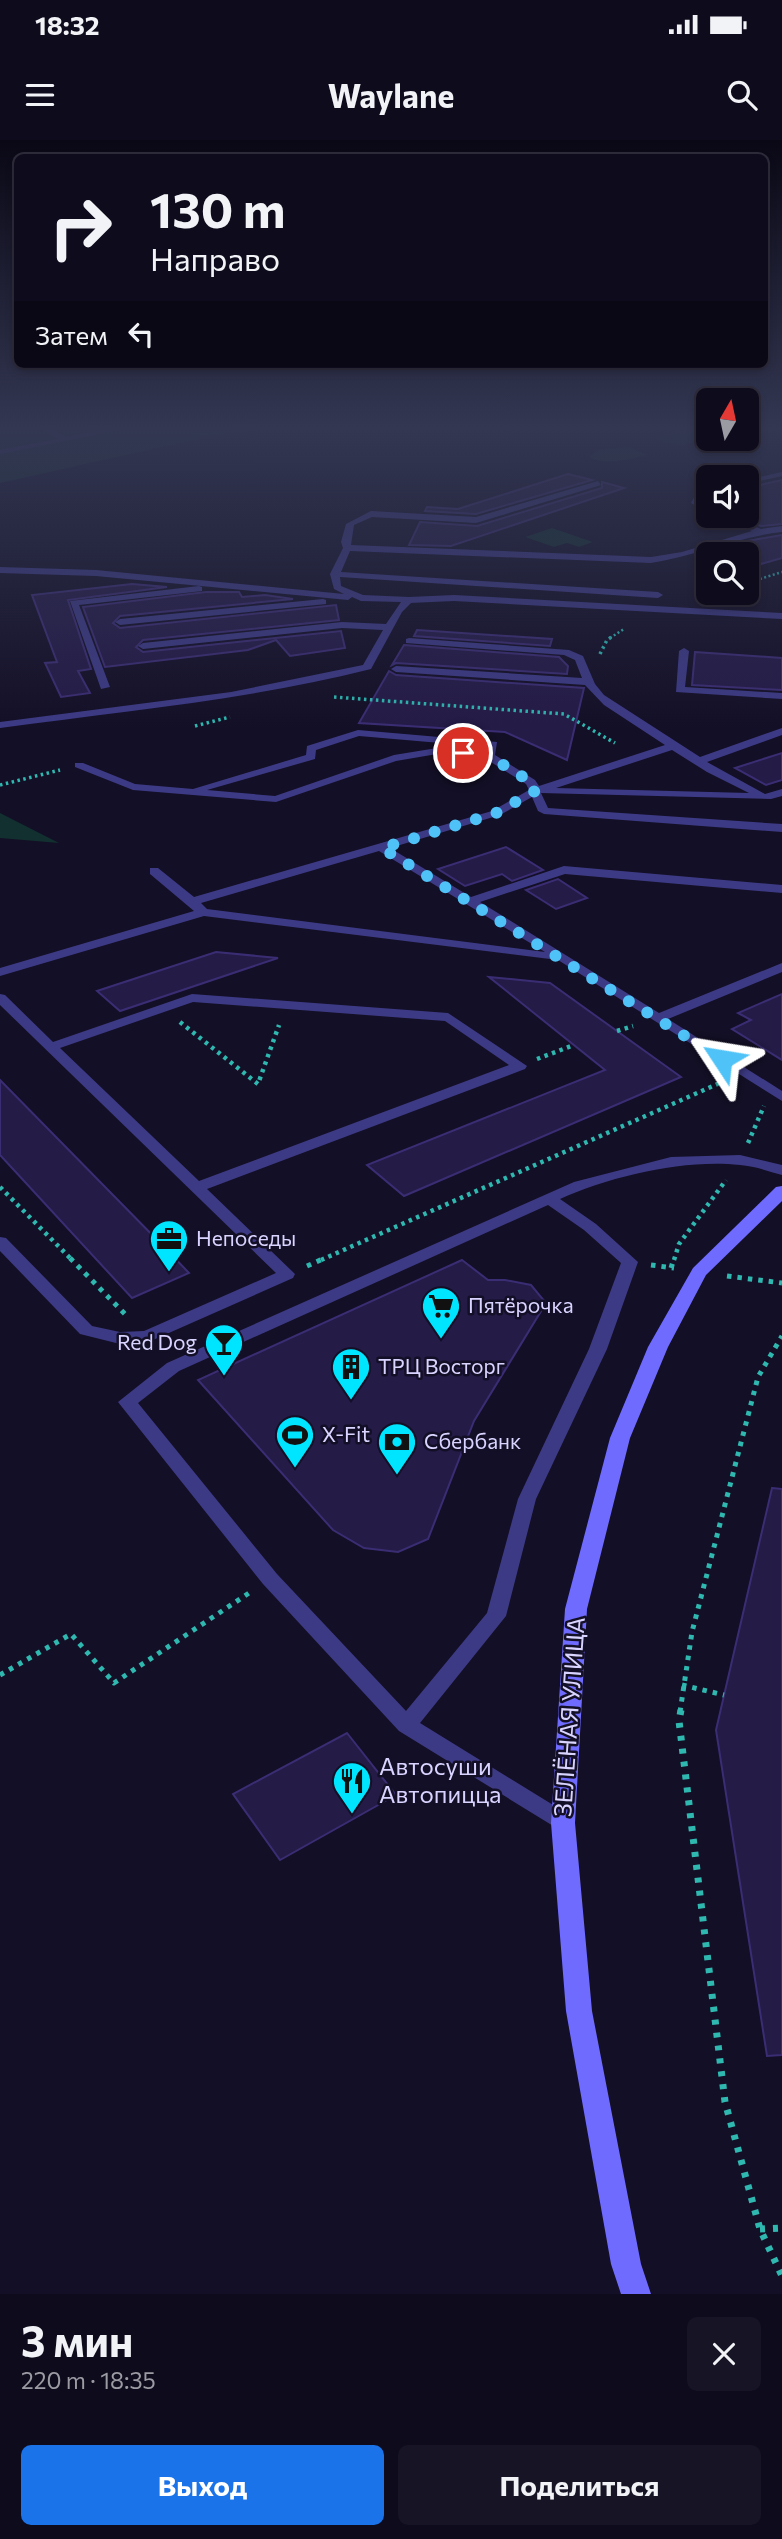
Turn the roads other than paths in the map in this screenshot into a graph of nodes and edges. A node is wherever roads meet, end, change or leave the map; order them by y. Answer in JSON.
{"nodes":[{"id":1,"x":349,"y":527,"type":"edge"},
{"id":2,"x":752,"y":528,"type":"edge"},
{"id":3,"x":782,"y":529,"type":"edge"},
{"id":4,"x":757,"y":530,"type":"junction"},
{"id":5,"x":347,"y":548,"type":"junction"},
{"id":6,"x":0,"y":570,"type":"edge"},
{"id":7,"x":335,"y":574,"type":"junction"},
{"id":8,"x":218,"y":585,"type":"junction"},
{"id":9,"x":658,"y":595,"type":"dead end"},
{"id":10,"x":361,"y":598,"type":"junction"},
{"id":11,"x":409,"y":600,"type":"junction"},
{"id":12,"x":782,"y":616,"type":"edge"},
{"id":13,"x":120,"y":622,"type":"dead end"},
{"id":14,"x":389,"y":628,"type":"junction"},
{"id":15,"x":409,"y":641,"type":"dead end"},
{"id":16,"x":143,"y":646,"type":"dead end"},
{"id":17,"x":684,"y":651,"type":"dead end"},
{"id":18,"x":396,"y":669,"type":"dead end"},
{"id":19,"x":589,"y":682,"type":"junction"},
{"id":20,"x":105,"y":687,"type":"dead end"},
{"id":21,"x":782,"y":696,"type":"edge"},
{"id":22,"x":0,"y":725,"type":"edge"},
{"id":23,"x":782,"y":731,"type":"edge"},
{"id":24,"x":673,"y":746,"type":"junction"},
{"id":25,"x":489,"y":756,"type":"junction"},
{"id":26,"x":699,"y":761,"type":"junction"},
{"id":27,"x":79,"y":765,"type":"road end"},
{"id":28,"x":535,"y":791,"type":"junction"},
{"id":29,"x":189,"y":792,"type":"junction"},
{"id":30,"x":782,"y":792,"type":"edge"},
{"id":31,"x":767,"y":797,"type":"junction"},
{"id":32,"x":782,"y":802,"type":"edge"},
{"id":33,"x":782,"y":828,"type":"edge"},
{"id":34,"x":382,"y":848,"type":"junction"},
{"id":35,"x":154,"y":871,"type":"dead end"},
{"id":36,"x":782,"y":889,"type":"edge"},
{"id":37,"x":470,"y":901,"type":"junction"},
{"id":38,"x":192,"y":902,"type":"junction"},
{"id":39,"x":202,"y":912,"type":"junction"},
{"id":40,"x":564,"y":958,"type":"junction"},
{"id":41,"x":782,"y":967,"type":"edge"},
{"id":42,"x":0,"y":972,"type":"edge"},
{"id":43,"x":0,"y":998,"type":"edge"},
{"id":44,"x":658,"y":1018,"type":"junction"},
{"id":45,"x":51,"y":1047,"type":"junction"},
{"id":46,"x":782,"y":1097,"type":"edge"},
{"id":47,"x":782,"y":1170,"type":"edge"},
{"id":48,"x":197,"y":1187,"type":"junction"},
{"id":49,"x":782,"y":1191,"type":"edge"},
{"id":50,"x":550,"y":1199,"type":"junction"},
{"id":51,"x":0,"y":1242,"type":"edge"},
{"id":52,"x":406,"y":1725,"type":"junction"},
{"id":53,"x":563,"y":1823,"type":"junction"},
{"id":54,"x":636,"y":2294,"type":"edge"}],
"edges":[{"from":1,"to":5,"type":"lane"},
{"from":2,"to":4,"type":"lane"},
{"from":3,"to":4,"type":"lane"},
{"from":4,"to":5,"type":"lane"},
{"from":5,"to":7,"type":"lane"},
{"from":6,"to":8,"type":"lane"},
{"from":7,"to":9,"type":"lane"},
{"from":7,"to":10,"type":"lane"},
{"from":8,"to":10,"type":"lane"},
{"from":8,"to":20,"type":"lane"},
{"from":10,"to":11,"type":"lane"},
{"from":10,"to":13,"type":"lane"},
{"from":11,"to":12,"type":"street"},
{"from":11,"to":14,"type":"lane"},
{"from":14,"to":16,"type":"lane"},
{"from":14,"to":22,"type":"lane"},
{"from":15,"to":19,"type":"lane"},
{"from":17,"to":21,"type":"lane"},
{"from":18,"to":19,"type":"lane"},
{"from":19,"to":24,"type":"lane"},
{"from":23,"to":26,"type":"lane"},
{"from":24,"to":26,"type":"lane"},
{"from":24,"to":28,"type":"lane"},
{"from":25,"to":28,"type":"lane"},
{"from":25,"to":29,"type":"lane"},
{"from":25,"to":29,"type":"lane"},
{"from":26,"to":31,"type":"lane"},
{"from":27,"to":29,"type":"lane"},
{"from":28,"to":31,"type":"lane"},
{"from":28,"to":33,"type":"lane"},
{"from":28,"to":34,"type":"lane"},
{"from":30,"to":31,"type":"lane"},
{"from":31,"to":32,"type":"lane"},
{"from":34,"to":37,"type":"lane"},
{"from":34,"to":38,"type":"lane"},
{"from":35,"to":38,"type":"lane"},
{"from":36,"to":37,"type":"lane"},
{"from":37,"to":40,"type":"lane"},
{"from":38,"to":39,"type":"lane"},
{"from":39,"to":40,"type":"lane"},
{"from":39,"to":42,"type":"lane"},
{"from":40,"to":44,"type":"lane"},
{"from":41,"to":44,"type":"lane"},
{"from":43,"to":45,"type":"lane"},
{"from":44,"to":46,"type":"lane"},
{"from":45,"to":48,"type":"lane"},
{"from":45,"to":48,"type":"lane"},
{"from":47,"to":50,"type":"lane"},
{"from":48,"to":51,"type":"lane"},
{"from":49,"to":53,"type":"main road","name":"ЗЕЛЁНАЯ УЛИЦА"},
{"from":50,"to":52,"type":"lane"},
{"from":50,"to":52,"type":"lane"},
{"from":52,"to":53,"type":"lane"},
{"from":53,"to":54,"type":"main road","name":"ЗЕЛЁНАЯ УЛИЦА"}]}
